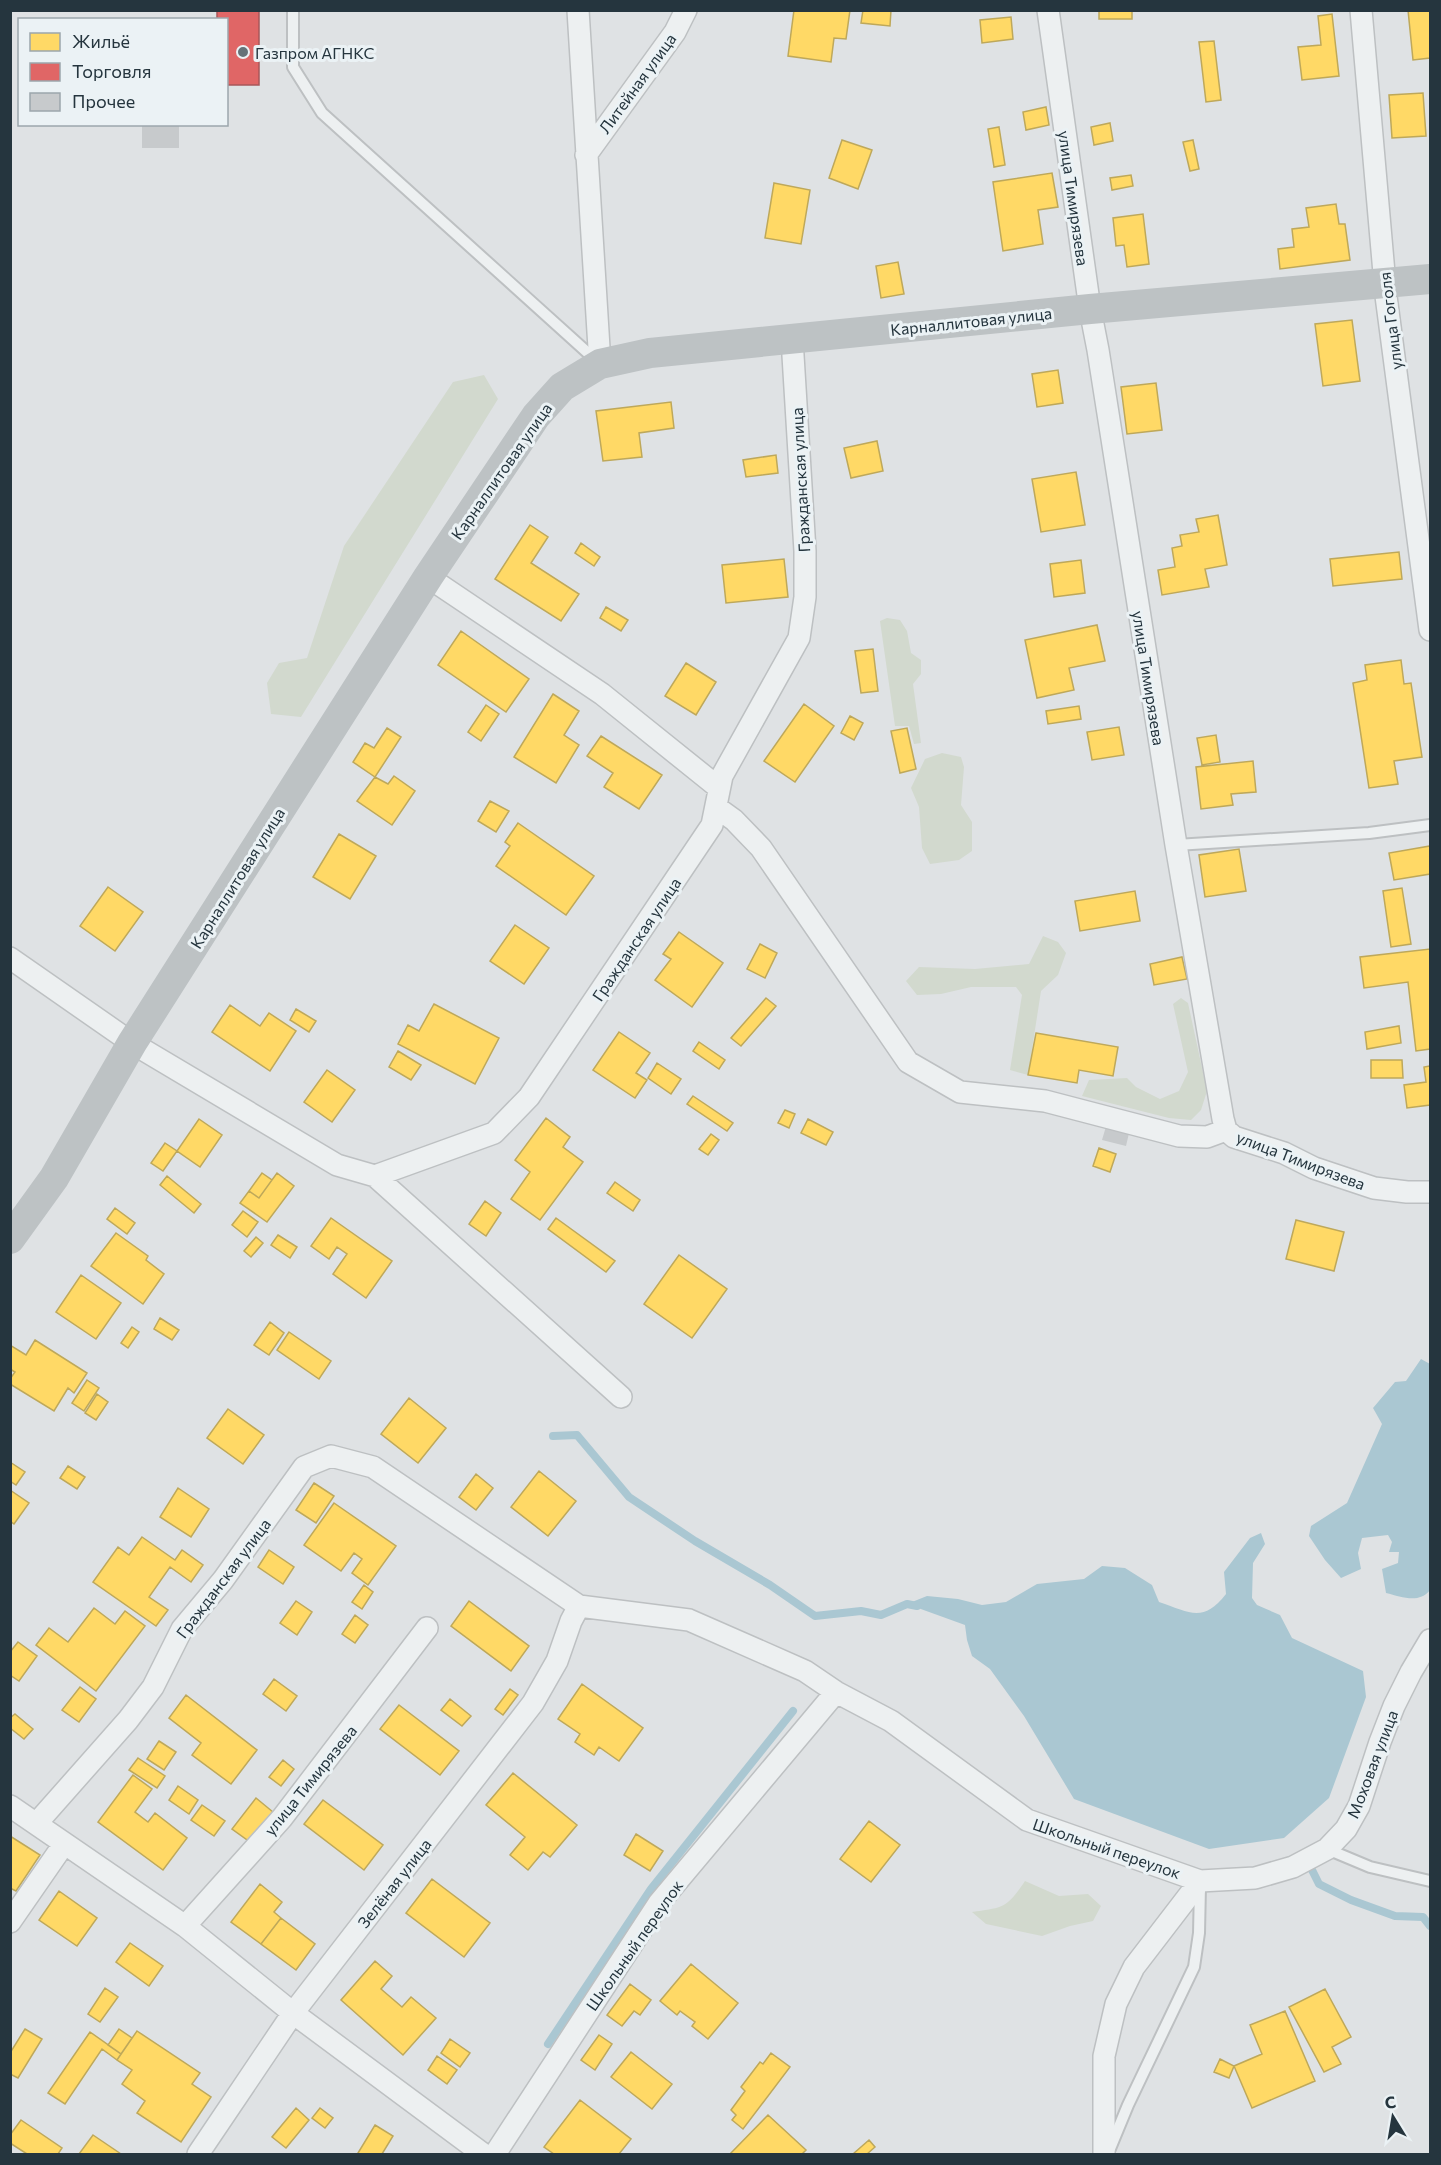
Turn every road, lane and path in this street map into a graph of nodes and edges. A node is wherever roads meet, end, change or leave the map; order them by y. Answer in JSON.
{"nodes":[{"id":1,"x":292,"y":10,"type":"edge"},
{"id":2,"x":578,"y":10,"type":"edge"},
{"id":3,"x":686,"y":10,"type":"edge"},
{"id":4,"x":1048,"y":10,"type":"edge"},
{"id":5,"x":1361,"y":10,"type":"edge"},
{"id":6,"x":586,"y":155,"type":"junction"},
{"id":7,"x":1431,"y":279,"type":"edge"},
{"id":8,"x":1384,"y":284,"type":"junction"},
{"id":9,"x":1090,"y":309,"type":"junction"},
{"id":10,"x":792,"y":339,"type":"junction"},
{"id":11,"x":600,"y":364,"type":"junction"},
{"id":12,"x":428,"y":577,"type":"junction"},
{"id":13,"x":1431,"y":630,"type":"edge"},
{"id":14,"x":717,"y":798,"type":"junction"},
{"id":15,"x":1431,"y":825,"type":"edge"},
{"id":16,"x":1176,"y":844,"type":"junction"},
{"id":17,"x":10,"y":958,"type":"edge"},
{"id":18,"x":132,"y":1042,"type":"junction"},
{"id":19,"x":1226,"y":1130,"type":"junction"},
{"id":20,"x":375,"y":1176,"type":"junction"},
{"id":21,"x":1431,"y":1192,"type":"edge"},
{"id":22,"x":10,"y":1239,"type":"edge"},
{"id":23,"x":621,"y":1397,"type":"dead end"},
{"id":24,"x":331,"y":1456,"type":"joint"},
{"id":25,"x":579,"y":1606,"type":"junction"},
{"id":26,"x":427,"y":1628,"type":"dead end"},
{"id":27,"x":1431,"y":1640,"type":"edge"},
{"id":28,"x":836,"y":1692,"type":"junction"},
{"id":29,"x":10,"y":1806,"type":"edge"},
{"id":30,"x":36,"y":1824,"type":"junction"},
{"id":31,"x":64,"y":1844,"type":"junction"},
{"id":32,"x":1327,"y":1849,"type":"junction"},
{"id":33,"x":1200,"y":1881,"type":"junction"},
{"id":34,"x":1431,"y":1881,"type":"edge"},
{"id":35,"x":10,"y":1922,"type":"edge"},
{"id":36,"x":185,"y":1926,"type":"junction"},
{"id":37,"x":293,"y":2013,"type":"junction"},
{"id":38,"x":198,"y":2154,"type":"edge"},
{"id":39,"x":483,"y":2154,"type":"edge"},
{"id":40,"x":495,"y":2154,"type":"edge"},
{"id":41,"x":1106,"y":2154,"type":"edge"}],
"edges":[{"from":1,"to":11,"type":"lane"},
{"from":2,"to":6,"type":"street"},
{"from":3,"to":6,"type":"street","name":"Литейная улица"},
{"from":4,"to":9,"type":"street","name":"улица Тимирязева"},
{"from":5,"to":8,"type":"street","name":"улица Гоголя"},
{"from":6,"to":11,"type":"street"},
{"from":7,"to":8,"type":"street","name":"Карналлитовая улица"},
{"from":8,"to":9,"type":"street","name":"Карналлитовая улица"},
{"from":8,"to":13,"type":"street","name":"улица Гоголя"},
{"from":9,"to":10,"type":"street","name":"Карналлитовая улица"},
{"from":9,"to":16,"type":"street","name":"улица Тимирязева"},
{"from":10,"to":11,"type":"street","name":"Карналлитовая улица"},
{"from":10,"to":14,"type":"street","name":"Гражданская улица"},
{"from":11,"to":12,"type":"street","name":"Карналлитовая улица"},
{"from":12,"to":14,"type":"street"},
{"from":12,"to":18,"type":"street","name":"Карналлитовая улица"},
{"from":14,"to":19,"type":"street"},
{"from":14,"to":20,"type":"street","name":"Гражданская улица"},
{"from":15,"to":16,"type":"lane"},
{"from":16,"to":19,"type":"street","name":"улица Тимирязева"},
{"from":17,"to":18,"type":"street"},
{"from":18,"to":20,"type":"street"},
{"from":18,"to":22,"type":"street","name":"Карналлитовая улица"},
{"from":19,"to":21,"type":"street","name":"улица Тимирязева"},
{"from":20,"to":23,"type":"street"},
{"from":24,"to":25,"type":"street","name":"Школьный переулок"},
{"from":24,"to":30,"type":"street","name":"Гражданская улица"},
{"from":25,"to":28,"type":"street","name":"Школьный переулок"},
{"from":25,"to":37,"type":"street","name":"Зелёная улица"},
{"from":26,"to":36,"type":"street","name":"улица Тимирязева"},
{"from":27,"to":32,"type":"street","name":"Моховая улица"},
{"from":28,"to":33,"type":"street","name":"Школьный переулок"},
{"from":28,"to":40,"type":"street","name":"Школьный переулок"},
{"from":29,"to":30,"type":"street"},
{"from":30,"to":31,"type":"street"},
{"from":31,"to":35,"type":"street"},
{"from":31,"to":36,"type":"street"},
{"from":32,"to":33,"type":"street","name":"Моховая улица"},
{"from":32,"to":34,"type":"lane"},
{"from":33,"to":41,"type":"lane"},
{"from":33,"to":41,"type":"street"},
{"from":36,"to":37,"type":"street"},
{"from":37,"to":38,"type":"street","name":"Зелёная улица"},
{"from":37,"to":39,"type":"street"}]}
